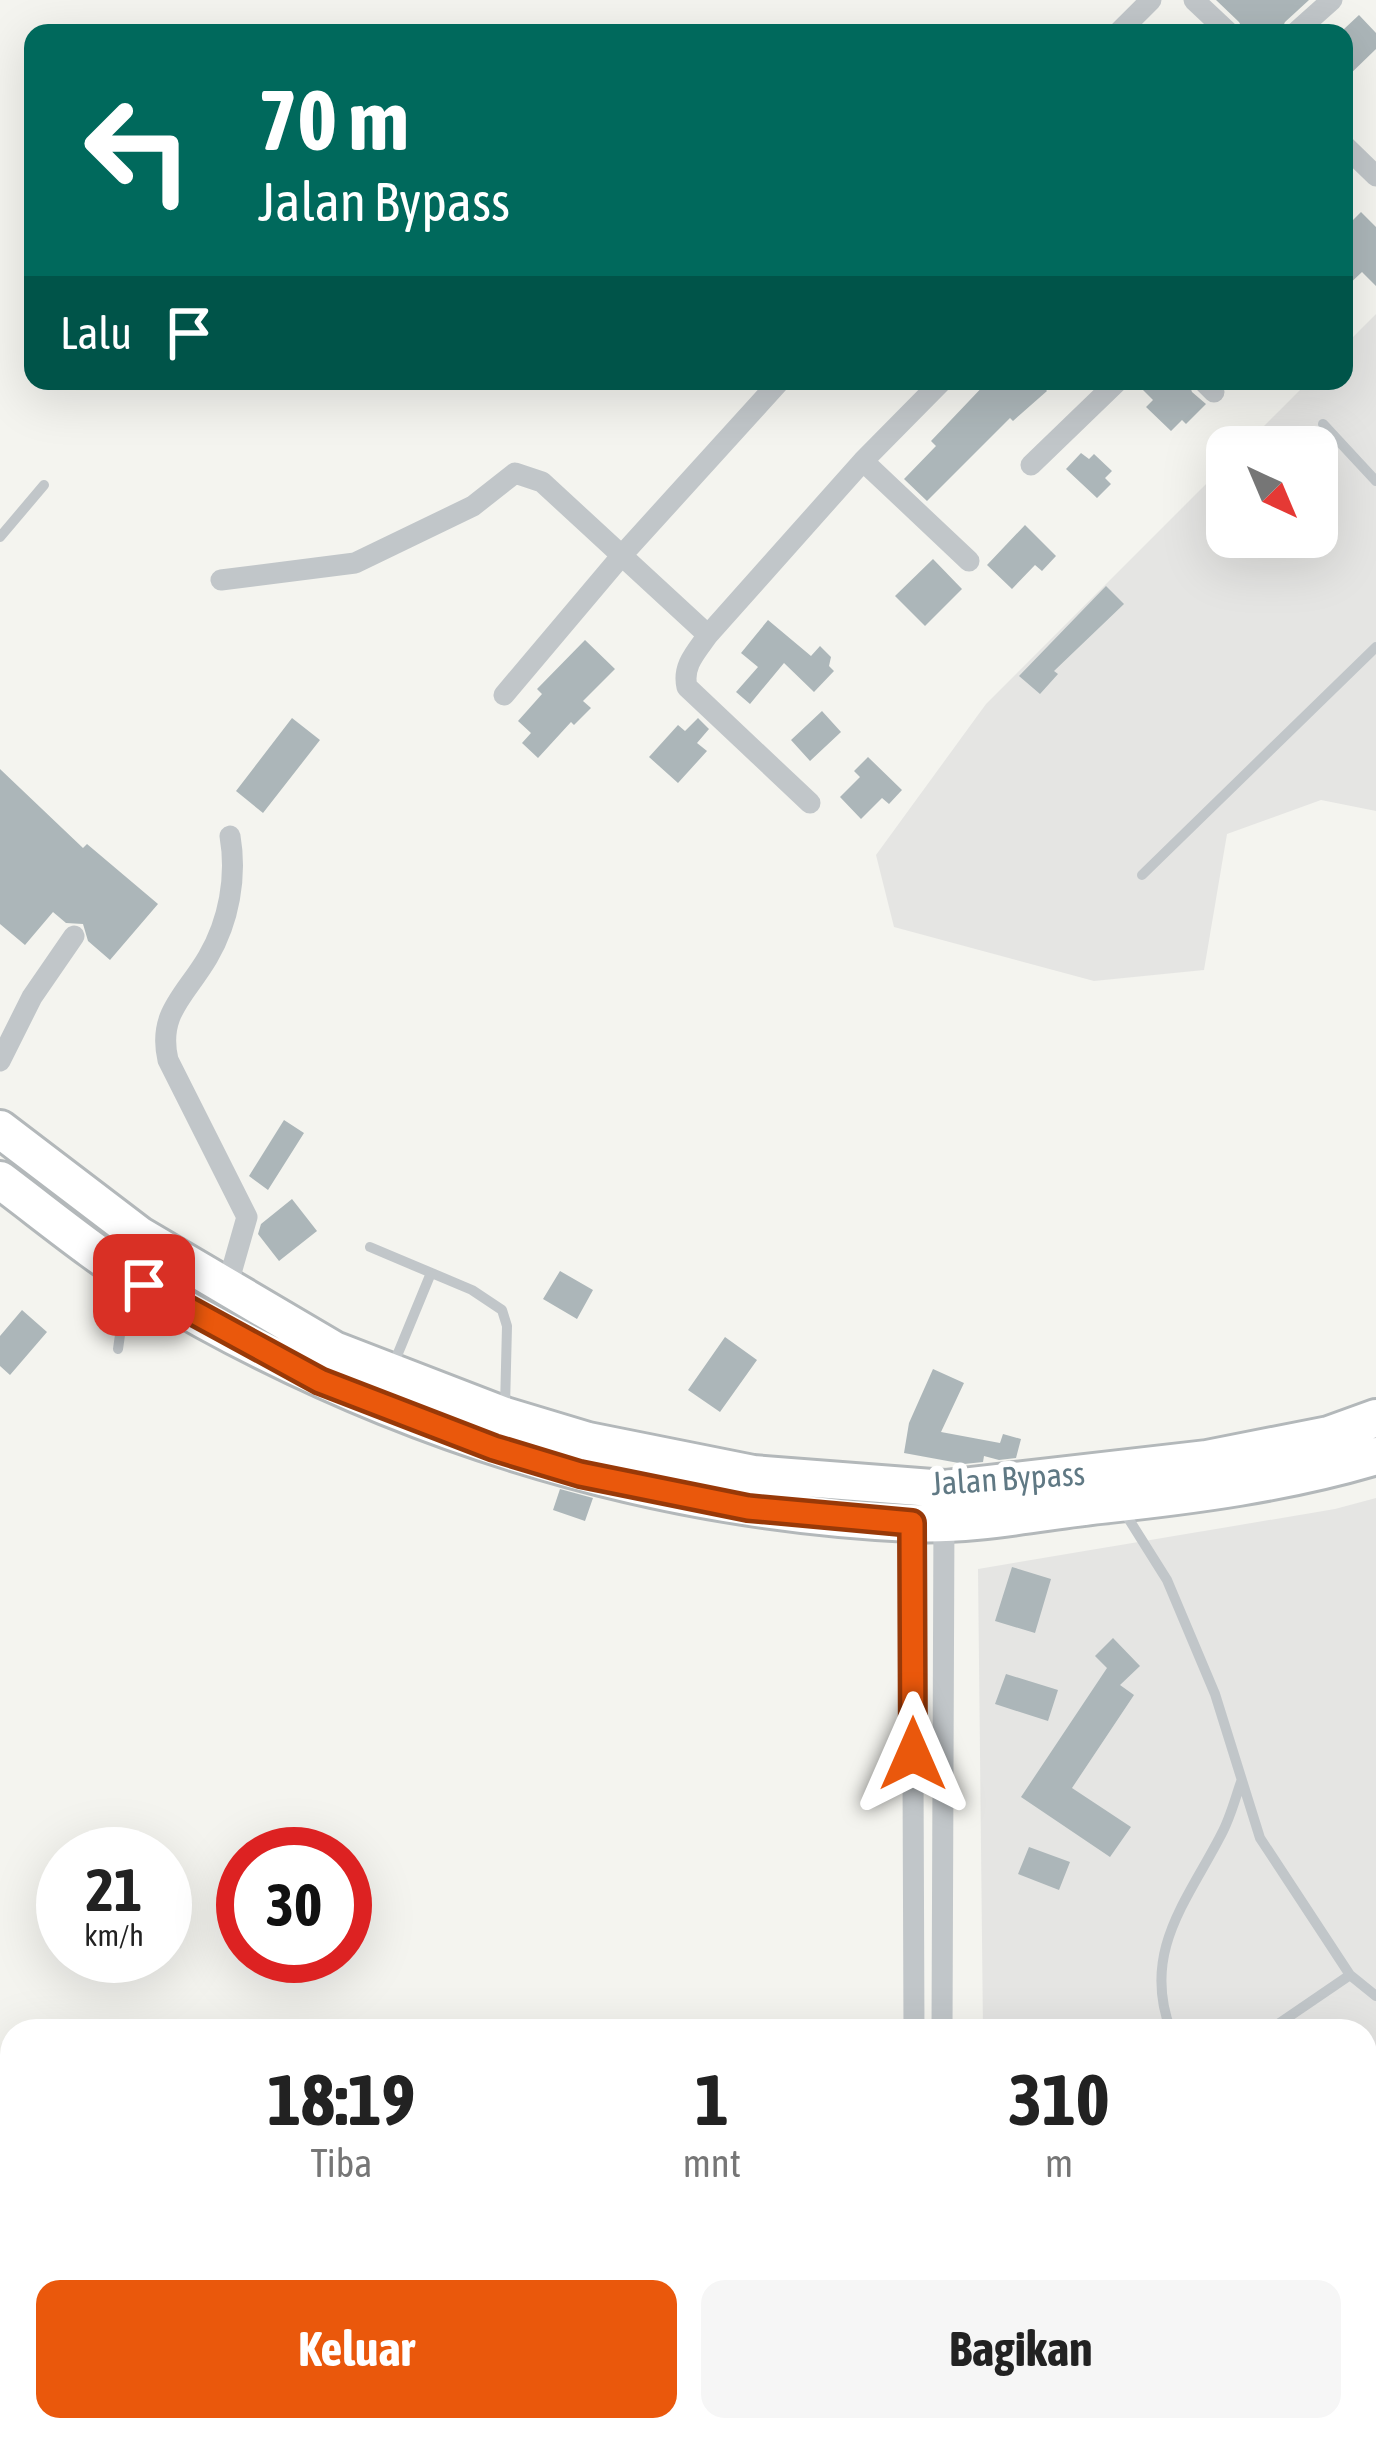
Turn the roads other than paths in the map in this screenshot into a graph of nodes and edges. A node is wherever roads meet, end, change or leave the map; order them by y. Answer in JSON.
{"nodes":[{"id":1,"x":1151,"y":0,"type":"edge"},
{"id":2,"x":1195,"y":0,"type":"edge"},
{"id":3,"x":1332,"y":0,"type":"edge"},
{"id":4,"x":1127,"y":24,"type":"edge"},
{"id":5,"x":1220,"y":24,"type":"edge"},
{"id":6,"x":1304,"y":24,"type":"edge"},
{"id":7,"x":772,"y":390,"type":"edge"},
{"id":8,"x":933,"y":390,"type":"edge"},
{"id":9,"x":1109,"y":390,"type":"edge"},
{"id":10,"x":1323,"y":424,"type":"dead end"},
{"id":11,"x":863,"y":461,"type":"junction"},
{"id":12,"x":1031,"y":465,"type":"dead end"},
{"id":13,"x":1376,"y":482,"type":"edge"},
{"id":14,"x":44,"y":485,"type":"dead end"},
{"id":15,"x":0,"y":537,"type":"edge"},
{"id":16,"x":622,"y":554,"type":"junction"},
{"id":17,"x":970,"y":561,"type":"dead end"},
{"id":18,"x":221,"y":580,"type":"dead end"},
{"id":19,"x":708,"y":635,"type":"junction"},
{"id":20,"x":1376,"y":647,"type":"edge"},
{"id":21,"x":504,"y":695,"type":"dead end"},
{"id":22,"x":810,"y":803,"type":"dead end"},
{"id":23,"x":230,"y":836,"type":"dead end"},
{"id":24,"x":1142,"y":875,"type":"dead end"},
{"id":25,"x":74,"y":936,"type":"dead end"},
{"id":26,"x":0,"y":1061,"type":"edge"},
{"id":27,"x":0,"y":1129,"type":"edge"},
{"id":28,"x":0,"y":1180,"type":"edge"},
{"id":29,"x":370,"y":1247,"type":"dead end"},
{"id":30,"x":431,"y":1273,"type":"junction"},
{"id":31,"x":144,"y":1285,"type":"junction"},
{"id":32,"x":227,"y":1287,"type":"junction"},
{"id":33,"x":118,"y":1349,"type":"dead end"},
{"id":34,"x":391,"y":1372,"type":"junction"},
{"id":35,"x":505,"y":1416,"type":"junction"},
{"id":36,"x":1376,"y":1418,"type":"edge"},
{"id":37,"x":1376,"y":1456,"type":"edge"},
{"id":38,"x":1119,"y":1503,"type":"junction"},
{"id":39,"x":928,"y":1505,"type":"junction"},
{"id":40,"x":1241,"y":1781,"type":"junction"},
{"id":41,"x":1350,"y":1975,"type":"junction"},
{"id":42,"x":1376,"y":1996,"type":"edge"},
{"id":43,"x":914,"y":2019,"type":"edge"},
{"id":44,"x":942,"y":2019,"type":"edge"},
{"id":45,"x":1166,"y":2019,"type":"edge"},
{"id":46,"x":1286,"y":2019,"type":"edge"}],
"edges":[{"from":1,"to":4,"type":"street"},
{"from":2,"to":5,"type":"street"},
{"from":3,"to":6,"type":"street"},
{"from":7,"to":16,"type":"street"},
{"from":8,"to":11,"type":"street"},
{"from":9,"to":12,"type":"street"},
{"from":10,"to":13,"type":"lane"},
{"from":11,"to":17,"type":"street"},
{"from":11,"to":19,"type":"street"},
{"from":14,"to":15,"type":"lane"},
{"from":16,"to":18,"type":"street"},
{"from":16,"to":19,"type":"street"},
{"from":16,"to":21,"type":"street"},
{"from":19,"to":22,"type":"street"},
{"from":20,"to":24,"type":"lane"},
{"from":23,"to":32,"type":"street"},
{"from":25,"to":26,"type":"street"},
{"from":27,"to":32,"type":"highway","name":"Jalan Bypass"},
{"from":28,"to":31,"type":"highway","name":"Jalan Bypass"},
{"from":29,"to":30,"type":"lane"},
{"from":30,"to":34,"type":"lane"},
{"from":30,"to":35,"type":"lane"},
{"from":31,"to":33,"type":"lane"},
{"from":31,"to":39,"type":"highway","name":"Jalan Bypass"},
{"from":32,"to":34,"type":"highway","name":"Jalan Bypass"},
{"from":34,"to":35,"type":"highway","name":"Jalan Bypass"},
{"from":35,"to":39,"type":"highway","name":"Jalan Bypass"},
{"from":36,"to":39,"type":"highway","name":"Jalan Bypass"},
{"from":37,"to":38,"type":"highway","name":"Jalan Bypass"},
{"from":38,"to":39,"type":"highway","name":"Jalan Bypass"},
{"from":38,"to":40,"type":"lane"},
{"from":39,"to":43,"type":"street"},
{"from":39,"to":44,"type":"street"},
{"from":40,"to":41,"type":"lane"},
{"from":40,"to":45,"type":"lane"},
{"from":41,"to":42,"type":"lane"},
{"from":41,"to":46,"type":"lane"}]}
